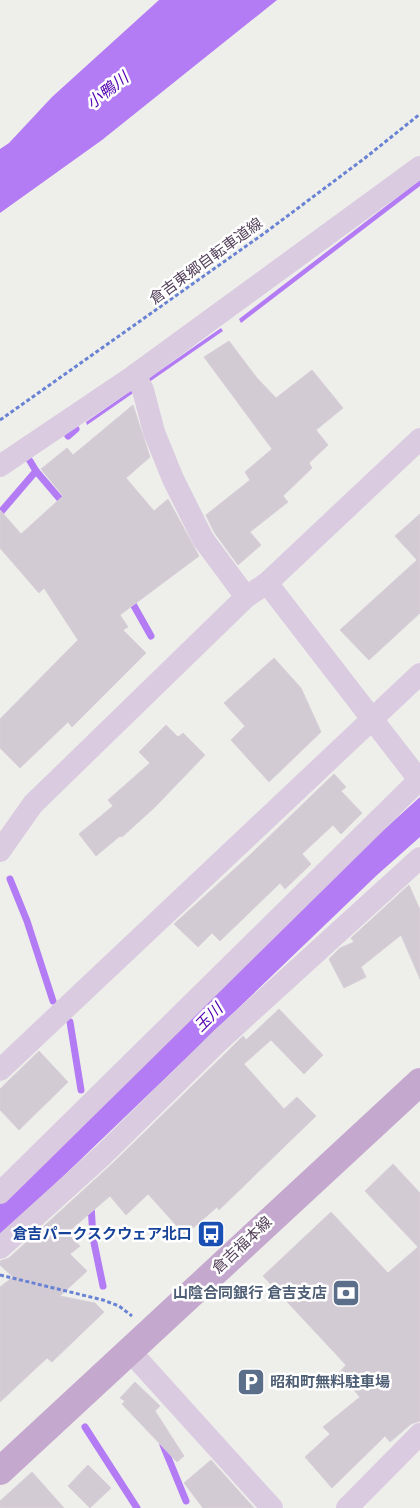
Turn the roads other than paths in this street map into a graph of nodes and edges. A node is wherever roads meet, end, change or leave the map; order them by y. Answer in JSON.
{"nodes":[{"id":1,"x":420,"y":167,"type":"edge"},
{"id":2,"x":135,"y":375,"type":"junction"},
{"id":3,"x":420,"y":439,"type":"edge"},
{"id":4,"x":0,"y":466,"type":"edge"},
{"id":5,"x":267,"y":583,"type":"junction"},
{"id":6,"x":246,"y":597,"type":"junction"},
{"id":7,"x":420,"y":674,"type":"edge"},
{"id":8,"x":373,"y":718,"type":"junction"},
{"id":9,"x":420,"y":780,"type":"edge"},
{"id":10,"x":0,"y":851,"type":"edge"},
{"id":11,"x":420,"y":858,"type":"edge"},
{"id":12,"x":0,"y":1070,"type":"edge"},
{"id":13,"x":420,"y":1082,"type":"edge"},
{"id":14,"x":0,"y":1193,"type":"edge"},
{"id":15,"x":0,"y":1248,"type":"edge"},
{"id":16,"x":129,"y":1350,"type":"junction"},
{"id":17,"x":420,"y":1434,"type":"edge"},
{"id":18,"x":0,"y":1471,"type":"edge"},
{"id":19,"x":272,"y":1508,"type":"edge"},
{"id":20,"x":347,"y":1508,"type":"edge"}],
"edges":[{"from":1,"to":2,"type":"street"},
{"from":2,"to":4,"type":"street"},
{"from":2,"to":6,"type":"street"},
{"from":3,"to":5,"type":"street"},
{"from":5,"to":6,"type":"street"},
{"from":5,"to":8,"type":"street"},
{"from":6,"to":10,"type":"street"},
{"from":7,"to":8,"type":"street"},
{"from":8,"to":9,"type":"street"},
{"from":8,"to":12,"type":"street"},
{"from":9,"to":14,"type":"street"},
{"from":11,"to":15,"type":"street"},
{"from":13,"to":16,"type":"main road","name":"倉吉福本線"},
{"from":16,"to":18,"type":"main road","name":"倉吉福本線"},
{"from":16,"to":19,"type":"street"},
{"from":17,"to":20,"type":"street"}]}
